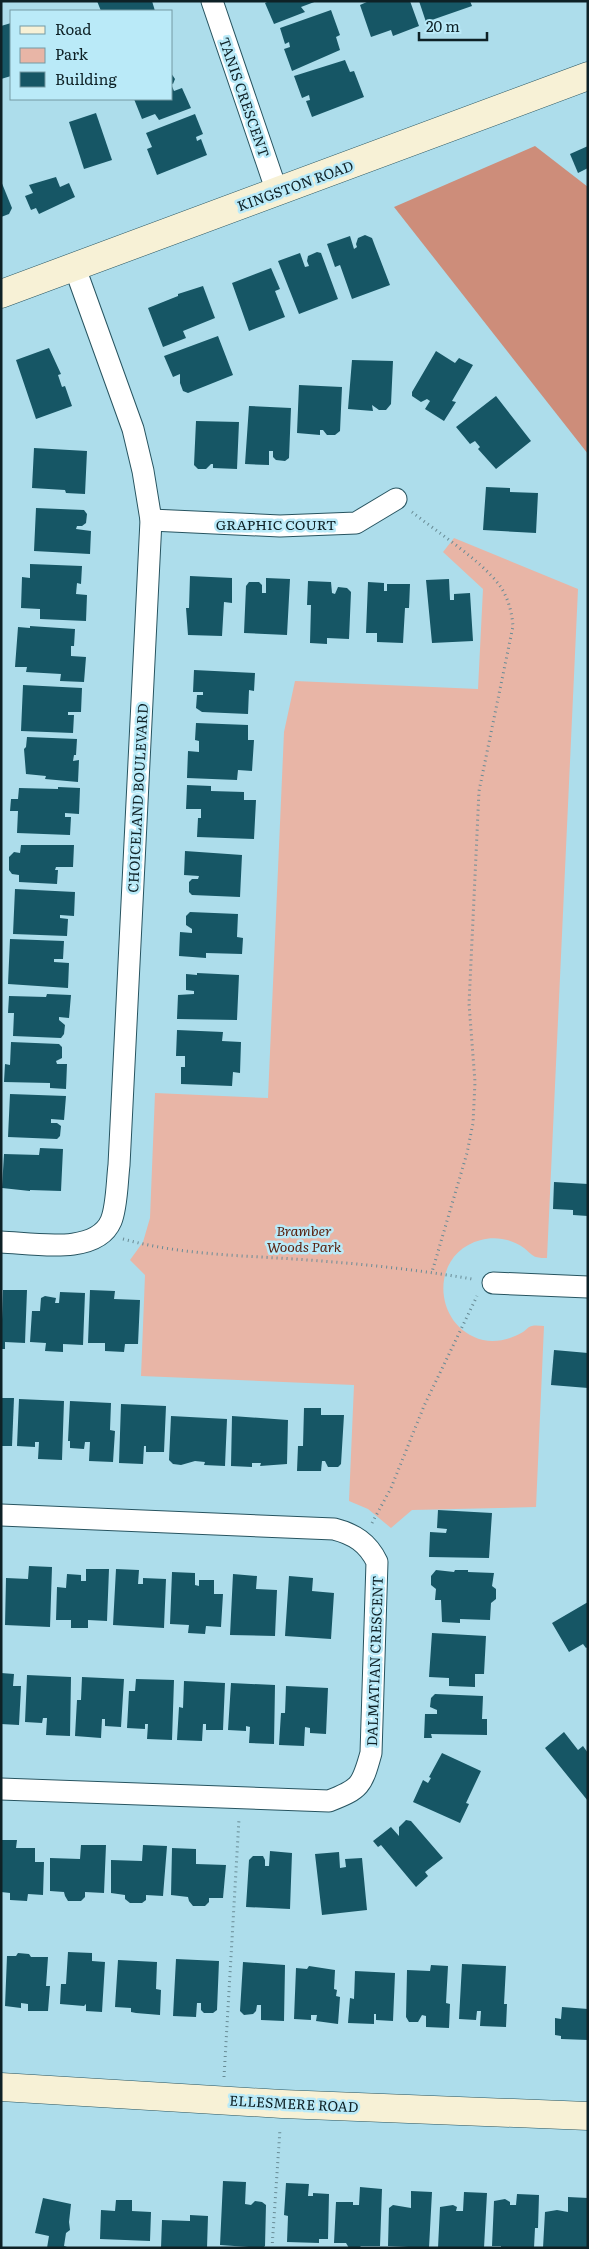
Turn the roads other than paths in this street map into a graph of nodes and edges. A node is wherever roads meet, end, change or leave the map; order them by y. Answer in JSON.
{"nodes":[{"id":1,"x":212,"y":1,"type":"edge"},
{"id":2,"x":588,"y":76,"type":"edge"},
{"id":3,"x":277,"y":192,"type":"junction"},
{"id":4,"x":75,"y":268,"type":"junction"},
{"id":5,"x":1,"y":294,"type":"edge"},
{"id":6,"x":396,"y":500,"type":"road end"},
{"id":7,"x":150,"y":520,"type":"junction"},
{"id":8,"x":1,"y":1242,"type":"edge"},
{"id":9,"x":493,"y":1283,"type":"road end"},
{"id":10,"x":588,"y":1287,"type":"edge"},
{"id":11,"x":1,"y":1515,"type":"edge"},
{"id":12,"x":1,"y":1789,"type":"edge"},
{"id":13,"x":1,"y":2087,"type":"edge"},
{"id":14,"x":588,"y":2116,"type":"edge"}],
"edges":[{"from":1,"to":3,"type":"street","name":"TANIS CRESCENT"},
{"from":2,"to":3,"type":"street","name":"KINGSTON ROAD"},
{"from":3,"to":4,"type":"street","name":"KINGSTON ROAD"},
{"from":4,"to":5,"type":"street","name":"KINGSTON ROAD"},
{"from":4,"to":7,"type":"street","name":"CHOICELAND BOULEVARD"},
{"from":6,"to":7,"type":"street","name":"GRAPHIC COURT"},
{"from":7,"to":8,"type":"street","name":"CHOICELAND BOULEVARD"},
{"from":9,"to":10,"type":"street"},
{"from":11,"to":12,"type":"street","name":"DALMATIAN CRESCENT"},
{"from":13,"to":14,"type":"street","name":"ELLESMERE ROAD"}]}
